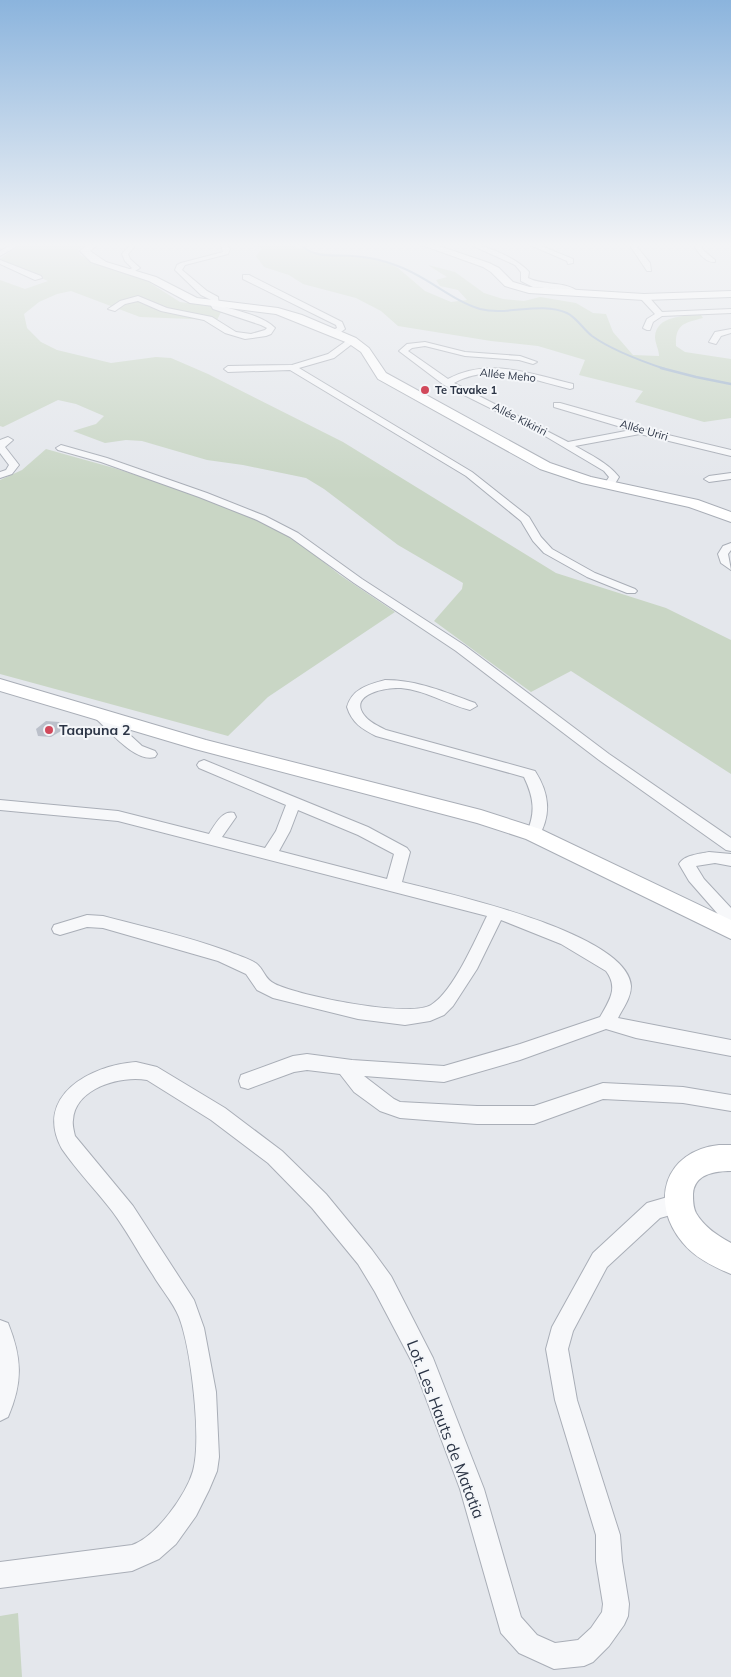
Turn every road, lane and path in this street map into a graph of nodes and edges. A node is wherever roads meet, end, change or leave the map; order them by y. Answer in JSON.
{"nodes":[{"id":1,"x":216,"y":323,"type":"edge"},
{"id":2,"x":264,"y":323,"type":"edge"},
{"id":3,"x":311,"y":323,"type":"edge"},
{"id":4,"x":338,"y":323,"type":"edge"},
{"id":5,"x":649,"y":323,"type":"edge"},
{"id":6,"x":646,"y":328,"type":"dead end"},
{"id":7,"x":731,"y":331,"type":"edge"},
{"id":8,"x":334,"y":334,"type":"junction"},
{"id":9,"x":352,"y":341,"type":"junction"},
{"id":10,"x":713,"y":342,"type":"dead end"},
{"id":11,"x":533,"y":362,"type":"dead end"},
{"id":12,"x":292,"y":367,"type":"junction"},
{"id":13,"x":228,"y":369,"type":"dead end"},
{"id":14,"x":447,"y":383,"type":"junction"},
{"id":15,"x":570,"y":386,"type":"dead end"},
{"id":16,"x":557,"y":405,"type":"dead end"},
{"id":17,"x":640,"y":431,"type":"junction"},
{"id":18,"x":8,"y":440,"type":"dead end"},
{"id":19,"x":567,"y":445,"type":"junction"},
{"id":20,"x":60,"y":448,"type":"dead end"},
{"id":21,"x":731,"y":453,"type":"edge"},
{"id":22,"x":0,"y":475,"type":"edge"},
{"id":23,"x":731,"y":476,"type":"edge"},
{"id":24,"x":709,"y":479,"type":"dead end"},
{"id":25,"x":609,"y":485,"type":"junction"},
{"id":26,"x":731,"y":518,"type":"edge"},
{"id":27,"x":731,"y":546,"type":"edge"},
{"id":28,"x":731,"y":567,"type":"edge"},
{"id":29,"x":631,"y":591,"type":"dead end"},
{"id":30,"x":0,"y":685,"type":"edge"},
{"id":31,"x":470,"y":706,"type":"dead end"},
{"id":32,"x":100,"y":715,"type":"junction"},
{"id":33,"x":150,"y":754,"type":"dead end"},
{"id":34,"x":204,"y":765,"type":"dead end"},
{"id":35,"x":294,"y":803,"type":"junction"},
{"id":36,"x":0,"y":805,"type":"edge"},
{"id":37,"x":229,"y":817,"type":"dead end"},
{"id":38,"x":533,"y":834,"type":"junction"},
{"id":39,"x":213,"y":840,"type":"junction"},
{"id":40,"x":731,"y":846,"type":"edge"},
{"id":41,"x":270,"y":853,"type":"junction"},
{"id":42,"x":731,"y":860,"type":"edge"},
{"id":43,"x":393,"y":885,"type":"junction"},
{"id":44,"x":497,"y":912,"type":"junction"},
{"id":45,"x":731,"y":923,"type":"edge"},
{"id":46,"x":60,"y":929,"type":"dead end"},
{"id":47,"x":731,"y":930,"type":"edge"},
{"id":48,"x":606,"y":1022,"type":"junction"},
{"id":49,"x":731,"y":1048,"type":"edge"},
{"id":50,"x":345,"y":1067,"type":"junction"},
{"id":51,"x":248,"y":1081,"type":"dead end"},
{"id":52,"x":731,"y":1103,"type":"edge"},
{"id":53,"x":731,"y":1158,"type":"edge"},
{"id":54,"x":678,"y":1204,"type":"junction"},
{"id":55,"x":731,"y":1259,"type":"edge"},
{"id":56,"x":0,"y":1331,"type":"edge"},
{"id":57,"x":0,"y":1409,"type":"edge"},
{"id":58,"x":0,"y":1575,"type":"edge"}],
"edges":[{"from":1,"to":2,"type":"street"},
{"from":3,"to":8,"type":"main road"},
{"from":4,"to":8,"type":"street"},
{"from":5,"to":6,"type":"street"},
{"from":7,"to":10,"type":"street"},
{"from":8,"to":9,"type":"main road"},
{"from":9,"to":12,"type":"street"},
{"from":9,"to":25,"type":"main road"},
{"from":11,"to":14,"type":"street","name":"Allée Kikiriri"},
{"from":12,"to":13,"type":"street"},
{"from":12,"to":29,"type":"street"},
{"from":14,"to":15,"type":"street","name":"Allée Meho"},
{"from":14,"to":19,"type":"street","name":"Allée Kikiriri"},
{"from":16,"to":17,"type":"street","name":"Allée Uriri"},
{"from":17,"to":19,"type":"street"},
{"from":17,"to":21,"type":"street","name":"Allée Uriri"},
{"from":18,"to":22,"type":"street"},
{"from":19,"to":25,"type":"street","name":"Allée Kikiriri"},
{"from":20,"to":40,"type":"street"},
{"from":23,"to":24,"type":"street"},
{"from":25,"to":26,"type":"main road"},
{"from":27,"to":28,"type":"street"},
{"from":30,"to":32,"type":"main road"},
{"from":31,"to":38,"type":"street"},
{"from":32,"to":33,"type":"street"},
{"from":32,"to":38,"type":"main road"},
{"from":34,"to":35,"type":"street"},
{"from":35,"to":41,"type":"street"},
{"from":35,"to":43,"type":"street"},
{"from":36,"to":39,"type":"street"},
{"from":37,"to":39,"type":"street"},
{"from":38,"to":47,"type":"main road"},
{"from":39,"to":41,"type":"street"},
{"from":41,"to":43,"type":"street"},
{"from":42,"to":45,"type":"street"},
{"from":43,"to":44,"type":"street"},
{"from":44,"to":46,"type":"street"},
{"from":44,"to":48,"type":"street"},
{"from":48,"to":49,"type":"street"},
{"from":48,"to":50,"type":"street"},
{"from":50,"to":51,"type":"street"},
{"from":50,"to":52,"type":"street"},
{"from":53,"to":54,"type":"main road"},
{"from":54,"to":55,"type":"main road"},
{"from":54,"to":58,"type":"street","name":"Lot. Les Hauts de Matatia"},
{"from":56,"to":57,"type":"street"}]}
